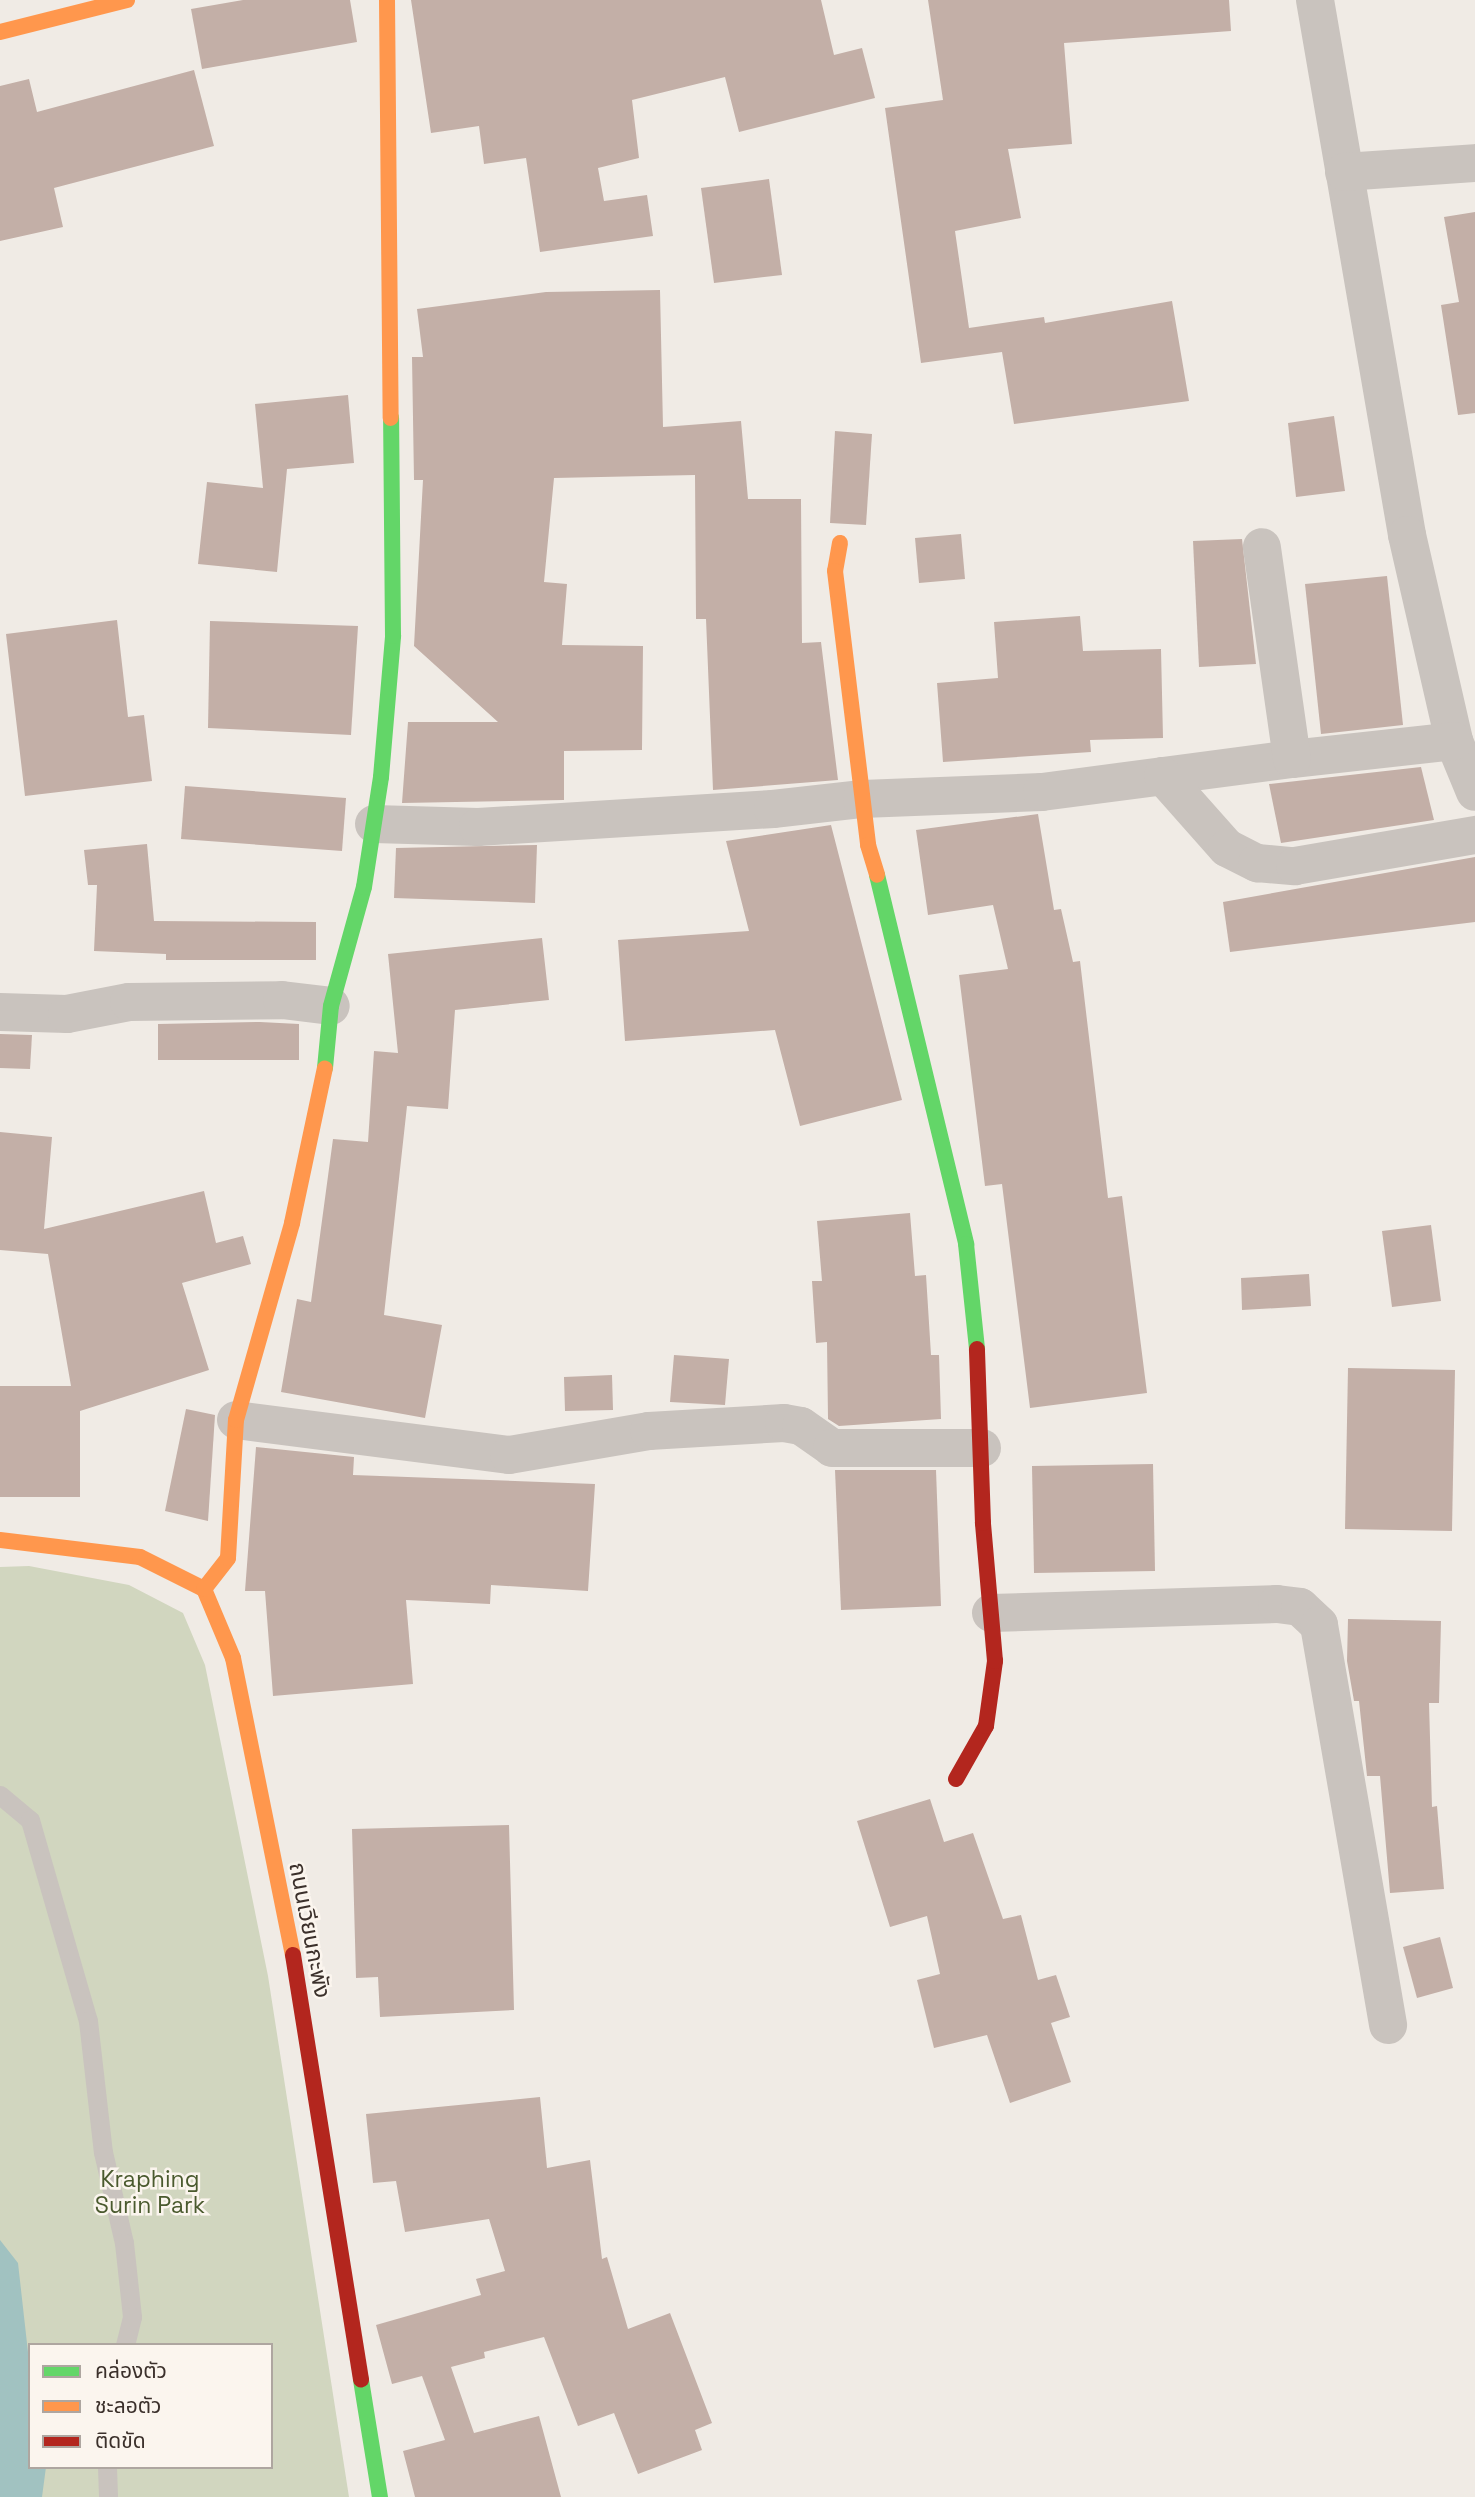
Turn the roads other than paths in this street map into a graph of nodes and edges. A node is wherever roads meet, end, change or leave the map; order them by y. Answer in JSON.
{"nodes":[{"id":1,"x":127,"y":0,"type":"edge"},
{"id":2,"x":387,"y":0,"type":"edge"},
{"id":3,"x":1315,"y":0,"type":"edge"},
{"id":4,"x":0,"y":32,"type":"edge"},
{"id":5,"x":1475,"y":163,"type":"edge"},
{"id":6,"x":1344,"y":172,"type":"junction"},
{"id":7,"x":840,"y":543,"type":"dead end"},
{"id":8,"x":1262,"y":547,"type":"dead end"},
{"id":9,"x":1454,"y":741,"type":"junction"},
{"id":10,"x":1292,"y":760,"type":"junction"},
{"id":11,"x":1163,"y":776,"type":"junction"},
{"id":12,"x":1475,"y":792,"type":"edge"},
{"id":13,"x":862,"y":799,"type":"junction"},
{"id":14,"x":374,"y":824,"type":"junction"},
{"id":15,"x":1475,"y":835,"type":"edge"},
{"id":16,"x":331,"y":1006,"type":"junction"},
{"id":17,"x":0,"y":1012,"type":"edge"},
{"id":18,"x":236,"y":1420,"type":"junction"},
{"id":19,"x":982,"y":1448,"type":"junction"},
{"id":20,"x":0,"y":1540,"type":"edge"},
{"id":21,"x":204,"y":1589,"type":"junction"},
{"id":22,"x":990,"y":1614,"type":"junction"},
{"id":23,"x":956,"y":1779,"type":"dead end"},
{"id":24,"x":0,"y":1795,"type":"edge"},
{"id":25,"x":1388,"y":2025,"type":"dead end"},
{"id":26,"x":126,"y":2343,"type":"edge"},
{"id":27,"x":107,"y":2469,"type":"edge"},
{"id":28,"x":108,"y":2497,"type":"edge"},
{"id":29,"x":380,"y":2497,"type":"edge"}],
"edges":[{"from":1,"to":4,"type":"street"},
{"from":2,"to":14,"type":"street"},
{"from":3,"to":6,"type":"street"},
{"from":5,"to":6,"type":"street"},
{"from":6,"to":9,"type":"street"},
{"from":7,"to":13,"type":"street"},
{"from":8,"to":10,"type":"street"},
{"from":9,"to":10,"type":"street"},
{"from":9,"to":12,"type":"street"},
{"from":10,"to":11,"type":"street"},
{"from":11,"to":13,"type":"street"},
{"from":11,"to":15,"type":"street"},
{"from":13,"to":14,"type":"street"},
{"from":13,"to":19,"type":"street"},
{"from":14,"to":16,"type":"street"},
{"from":16,"to":17,"type":"street"},
{"from":16,"to":18,"type":"street"},
{"from":18,"to":19,"type":"street"},
{"from":18,"to":21,"type":"street"},
{"from":19,"to":22,"type":"street"},
{"from":20,"to":21,"type":"street"},
{"from":21,"to":29,"type":"street","name":"ถนนเวียนกะพัง"},
{"from":22,"to":23,"type":"street"},
{"from":22,"to":25,"type":"street"},
{"from":24,"to":26,"type":"lane"},
{"from":27,"to":28,"type":"lane"}]}
